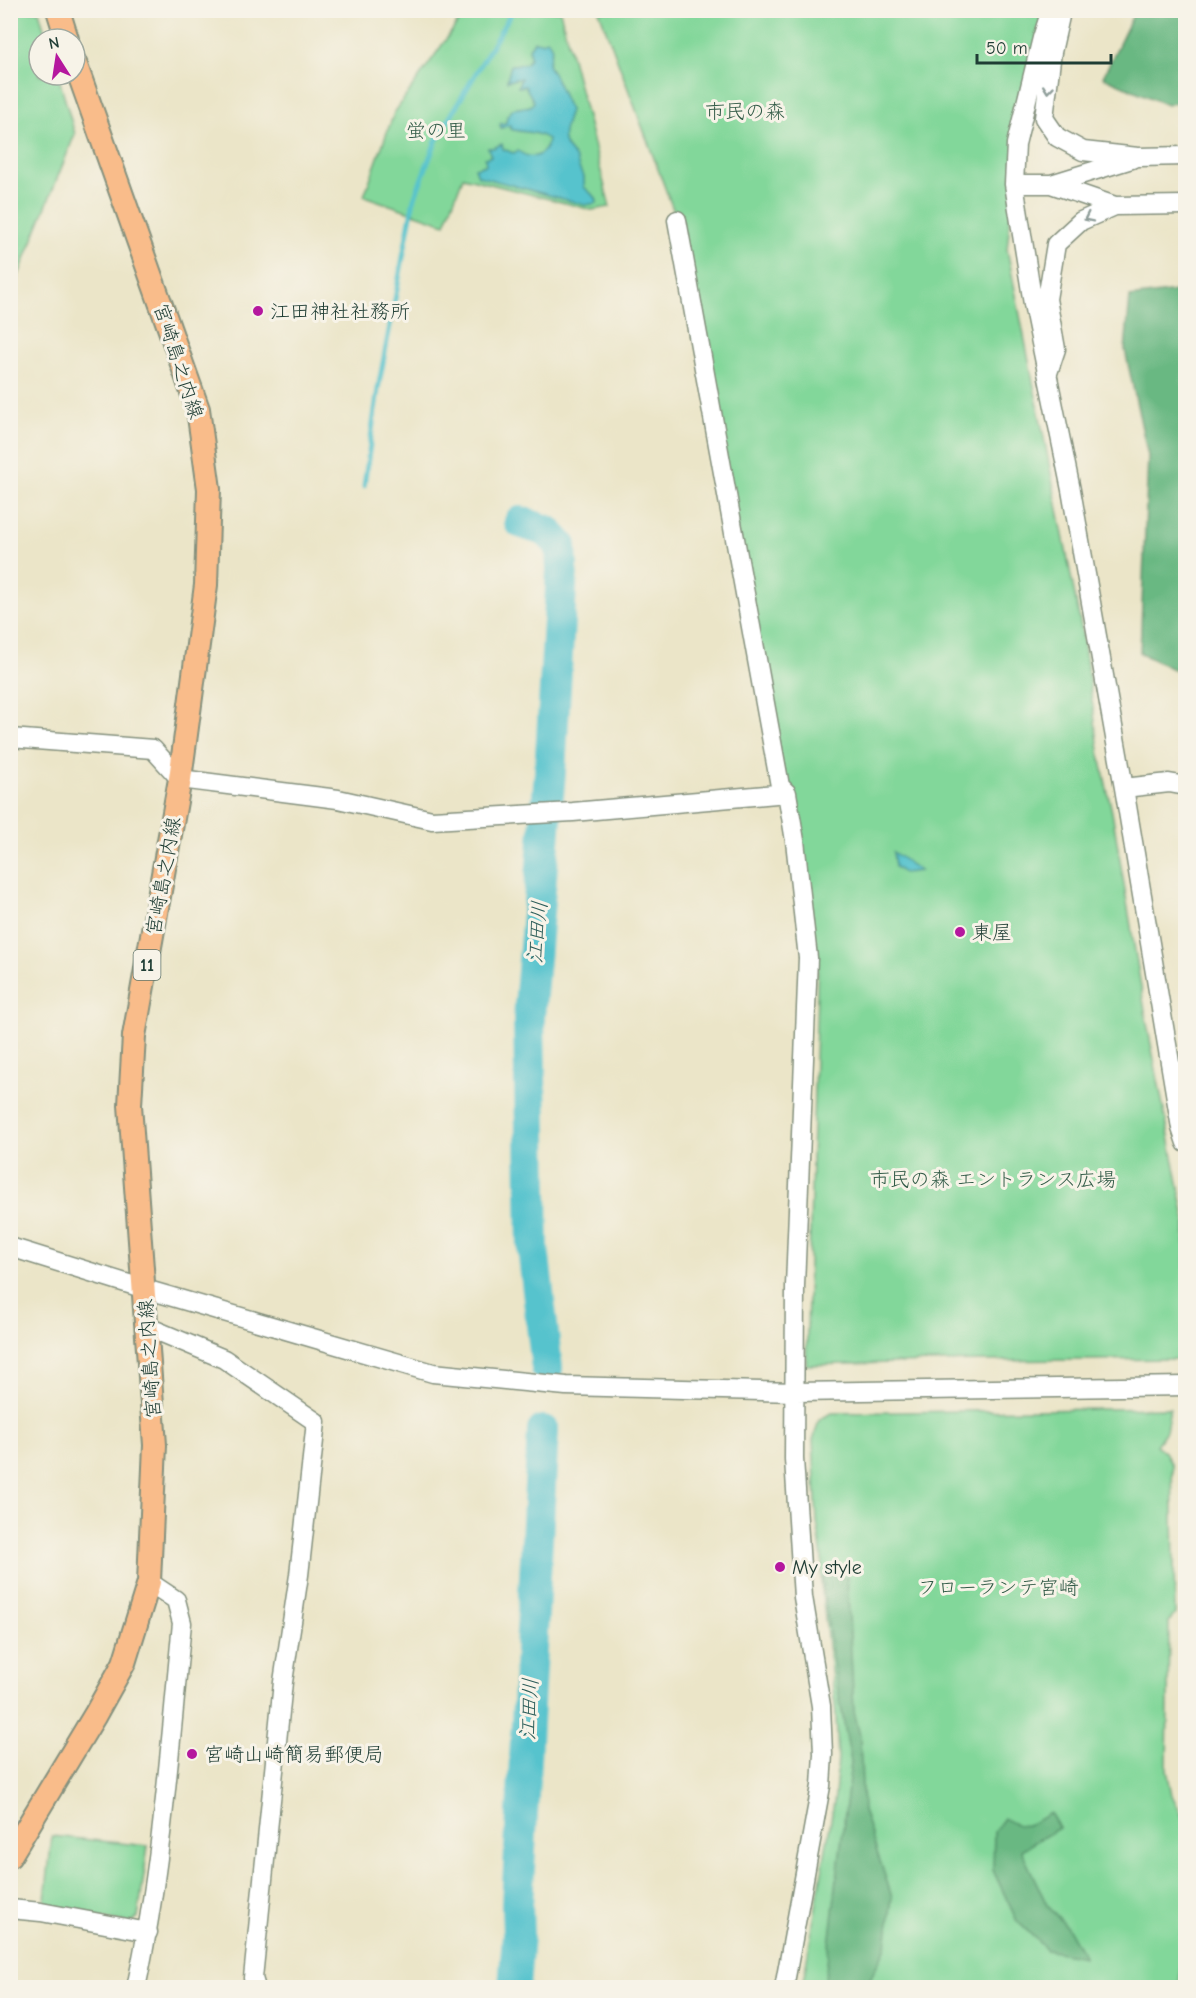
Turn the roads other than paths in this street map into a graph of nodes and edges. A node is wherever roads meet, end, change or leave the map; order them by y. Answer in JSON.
{"nodes":[{"id":1,"x":58,"y":10,"type":"edge"},
{"id":2,"x":1051,"y":10,"type":"edge"},
{"id":3,"x":1062,"y":10,"type":"edge"},
{"id":4,"x":63,"y":27,"type":"edge"},
{"id":5,"x":84,"y":87,"type":"edge"},
{"id":6,"x":1185,"y":156,"type":"edge"},
{"id":7,"x":1138,"y":157,"type":"junction"},
{"id":8,"x":1014,"y":184,"type":"junction"},
{"id":9,"x":1051,"y":184,"type":"junction"},
{"id":10,"x":1185,"y":205,"type":"edge"},
{"id":11,"x":1115,"y":206,"type":"junction"},
{"id":12,"x":678,"y":220,"type":"dead end"},
{"id":13,"x":1048,"y":373,"type":"junction"},
{"id":14,"x":10,"y":738,"type":"edge"},
{"id":15,"x":180,"y":779,"type":"junction"},
{"id":16,"x":1185,"y":786,"type":"edge"},
{"id":17,"x":1125,"y":788,"type":"junction"},
{"id":18,"x":787,"y":793,"type":"junction"},
{"id":19,"x":1185,"y":1143,"type":"edge"},
{"id":20,"x":10,"y":1247,"type":"edge"},
{"id":21,"x":145,"y":1289,"type":"junction"},
{"id":22,"x":147,"y":1327,"type":"junction"},
{"id":23,"x":1185,"y":1386,"type":"edge"},
{"id":24,"x":796,"y":1392,"type":"junction"},
{"id":25,"x":149,"y":1582,"type":"junction"},
{"id":26,"x":10,"y":1856,"type":"edge"},
{"id":27,"x":10,"y":1909,"type":"edge"},
{"id":28,"x":148,"y":1932,"type":"junction"},
{"id":29,"x":136,"y":1988,"type":"edge"},
{"id":30,"x":256,"y":1988,"type":"edge"},
{"id":31,"x":783,"y":1988,"type":"edge"}],
"edges":[{"from":1,"to":4,"type":"main road"},
{"from":2,"to":8,"type":"street"},
{"from":3,"to":7,"type":"street","one_way":true},
{"from":5,"to":15,"type":"main road","name":"宮崎島之内線","number":"11"},
{"from":6,"to":7,"type":"street"},
{"from":7,"to":9,"type":"street"},
{"from":8,"to":9,"type":"street"},
{"from":8,"to":13,"type":"street"},
{"from":9,"to":11,"type":"street"},
{"from":10,"to":11,"type":"street"},
{"from":11,"to":13,"type":"street","one_way":true},
{"from":12,"to":18,"type":"street"},
{"from":13,"to":17,"type":"street"},
{"from":14,"to":15,"type":"street"},
{"from":15,"to":18,"type":"street"},
{"from":15,"to":21,"type":"main road","name":"宮崎島之内線","number":"11"},
{"from":16,"to":17,"type":"street"},
{"from":17,"to":19,"type":"street"},
{"from":18,"to":24,"type":"street"},
{"from":20,"to":21,"type":"street"},
{"from":21,"to":22,"type":"main road","name":"宮崎島之内線","number":"11"},
{"from":21,"to":24,"type":"street"},
{"from":22,"to":25,"type":"main road","name":"宮崎島之内線","number":"11"},
{"from":22,"to":30,"type":"street"},
{"from":23,"to":24,"type":"street"},
{"from":24,"to":31,"type":"street"},
{"from":25,"to":26,"type":"main road","name":"宮崎島之内線","number":"11"},
{"from":25,"to":28,"type":"street"},
{"from":27,"to":28,"type":"street"},
{"from":28,"to":29,"type":"street"}]}
